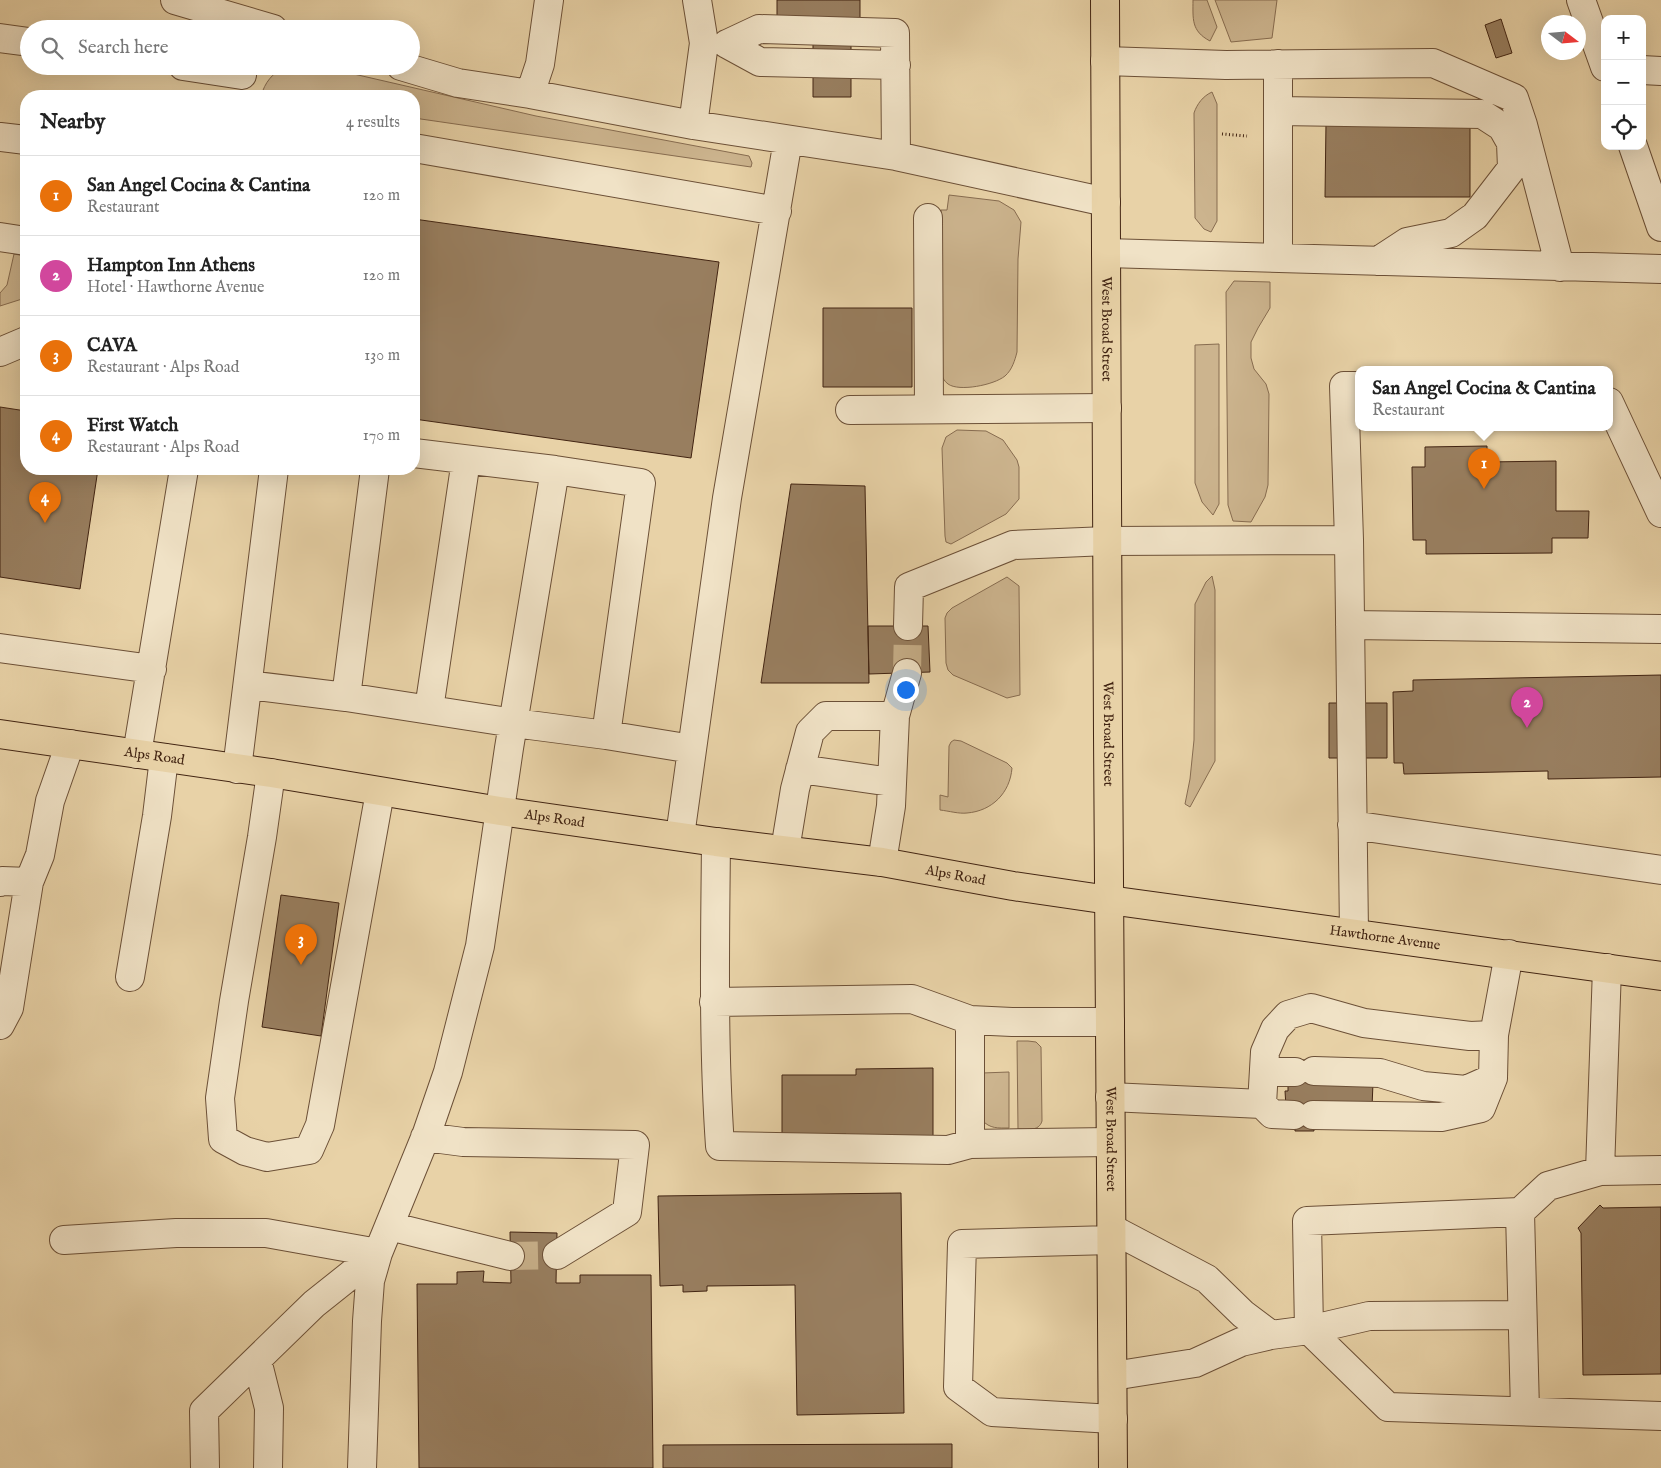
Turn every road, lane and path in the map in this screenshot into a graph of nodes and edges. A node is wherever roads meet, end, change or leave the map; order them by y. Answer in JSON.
{"nodes":[{"id":1,"x":175,"y":0,"type":"edge"},
{"id":2,"x":549,"y":0,"type":"edge"},
{"id":3,"x":697,"y":0,"type":"edge"},
{"id":4,"x":1105,"y":0,"type":"edge"},
{"id":5,"x":1581,"y":0,"type":"edge"},
{"id":6,"x":238,"y":20,"type":"edge"},
{"id":7,"x":0,"y":38,"type":"edge"},
{"id":8,"x":20,"y":41,"type":"edge"},
{"id":9,"x":716,"y":43,"type":"junction"},
{"id":10,"x":1602,"y":60,"type":"edge"},
{"id":11,"x":1105,"y":61,"type":"junction"},
{"id":12,"x":1278,"y":64,"type":"junction"},
{"id":13,"x":1646,"y":70,"type":"edge"},
{"id":14,"x":1661,"y":70,"type":"edge"},
{"id":15,"x":420,"y":72,"type":"edge"},
{"id":16,"x":224,"y":75,"type":"edge"},
{"id":17,"x":242,"y":79,"type":"edge"},
{"id":18,"x":530,"y":94,"type":"junction"},
{"id":19,"x":1278,"y":110,"type":"junction"},
{"id":20,"x":693,"y":125,"type":"junction"},
{"id":21,"x":0,"y":136,"type":"edge"},
{"id":22,"x":20,"y":139,"type":"edge"},
{"id":23,"x":788,"y":140,"type":"junction"},
{"id":24,"x":420,"y":149,"type":"edge"},
{"id":25,"x":1634,"y":150,"type":"edge"},
{"id":26,"x":896,"y":156,"type":"junction"},
{"id":27,"x":1106,"y":202,"type":"junction"},
{"id":28,"x":777,"y":211,"type":"junction"},
{"id":29,"x":928,"y":218,"type":"dead end"},
{"id":30,"x":1661,"y":227,"type":"edge"},
{"id":31,"x":0,"y":237,"type":"edge"},
{"id":32,"x":20,"y":240,"type":"edge"},
{"id":33,"x":1106,"y":253,"type":"junction"},
{"id":34,"x":1278,"y":258,"type":"junction"},
{"id":35,"x":1378,"y":261,"type":"junction"},
{"id":36,"x":1560,"y":266,"type":"junction"},
{"id":37,"x":1661,"y":269,"type":"edge"},
{"id":38,"x":20,"y":344,"type":"edge"},
{"id":39,"x":0,"y":352,"type":"edge"},
{"id":40,"x":1355,"y":386,"type":"edge"},
{"id":41,"x":1107,"y":408,"type":"junction"},
{"id":42,"x":929,"y":409,"type":"junction"},
{"id":43,"x":1613,"y":409,"type":"edge"},
{"id":44,"x":850,"y":410,"type":"dead end"},
{"id":45,"x":420,"y":454,"type":"edge"},
{"id":46,"x":466,"y":460,"type":"junction"},
{"id":47,"x":555,"y":470,"type":"junction"},
{"id":48,"x":183,"y":475,"type":"edge"},
{"id":49,"x":273,"y":475,"type":"edge"},
{"id":50,"x":375,"y":475,"type":"edge"},
{"id":51,"x":1655,"y":483,"type":"edge"},
{"id":52,"x":1661,"y":513,"type":"edge"},
{"id":53,"x":1349,"y":540,"type":"junction"},
{"id":54,"x":1107,"y":542,"type":"junction"},
{"id":55,"x":1350,"y":625,"type":"junction"},
{"id":56,"x":908,"y":626,"type":"tunnel mouth"},
{"id":57,"x":1661,"y":629,"type":"edge"},
{"id":58,"x":0,"y":648,"type":"edge"},
{"id":59,"x":152,"y":669,"type":"junction"},
{"id":60,"x":907,"y":673,"type":"tunnel mouth"},
{"id":61,"x":248,"y":685,"type":"junction"},
{"id":62,"x":346,"y":697,"type":"junction"},
{"id":63,"x":429,"y":709,"type":"junction"},
{"id":64,"x":895,"y":716,"type":"junction"},
{"id":65,"x":514,"y":723,"type":"junction"},
{"id":66,"x":0,"y":734,"type":"edge"},
{"id":67,"x":606,"y":735,"type":"junction"},
{"id":68,"x":70,"y":744,"type":"junction"},
{"id":69,"x":692,"y":749,"type":"junction"},
{"id":70,"x":137,"y":754,"type":"junction"},
{"id":71,"x":164,"y":758,"type":"junction"},
{"id":72,"x":237,"y":768,"type":"junction"},
{"id":73,"x":800,"y":769,"type":"junction"},
{"id":74,"x":271,"y":773,"type":"junction"},
{"id":75,"x":891,"y":782,"type":"junction"},
{"id":76,"x":380,"y":792,"type":"junction"},
{"id":77,"x":500,"y":811,"type":"junction"},
{"id":78,"x":1352,"y":825,"type":"junction"},
{"id":79,"x":680,"y":836,"type":"junction"},
{"id":80,"x":716,"y":842,"type":"junction"},
{"id":81,"x":784,"y":850,"type":"junction"},
{"id":82,"x":882,"y":862,"type":"junction"},
{"id":83,"x":1661,"y":870,"type":"edge"},
{"id":84,"x":0,"y":882,"type":"edge"},
{"id":85,"x":29,"y":882,"type":"junction"},
{"id":86,"x":1109,"y":900,"type":"junction"},
{"id":87,"x":1354,"y":933,"type":"junction"},
{"id":88,"x":1509,"y":954,"type":"junction"},
{"id":89,"x":1608,"y":968,"type":"junction"},
{"id":90,"x":1661,"y":976,"type":"edge"},
{"id":91,"x":130,"y":977,"type":"dead end"},
{"id":92,"x":714,"y":1002,"type":"junction"},
{"id":93,"x":970,"y":1020,"type":"junction"},
{"id":94,"x":1110,"y":1022,"type":"junction"},
{"id":95,"x":0,"y":1025,"type":"edge"},
{"id":96,"x":1494,"y":1035,"type":"junction"},
{"id":97,"x":1264,"y":1072,"type":"junction"},
{"id":98,"x":1493,"y":1078,"type":"junction"},
{"id":99,"x":1110,"y":1097,"type":"junction"},
{"id":100,"x":1262,"y":1104,"type":"junction"},
{"id":101,"x":425,"y":1137,"type":"junction"},
{"id":102,"x":1110,"y":1142,"type":"junction"},
{"id":103,"x":970,"y":1144,"type":"junction"},
{"id":104,"x":1661,"y":1170,"type":"edge"},
{"id":105,"x":1600,"y":1171,"type":"junction"},
{"id":106,"x":1520,"y":1212,"type":"junction"},
{"id":107,"x":389,"y":1226,"type":"junction"},
{"id":108,"x":1112,"y":1234,"type":"junction"},
{"id":109,"x":64,"y":1240,"type":"dead end"},
{"id":110,"x":378,"y":1253,"type":"junction"},
{"id":111,"x":557,"y":1255,"type":"tunnel mouth"},
{"id":112,"x":510,"y":1256,"type":"tunnel mouth"},
{"id":113,"x":1522,"y":1315,"type":"junction"},
{"id":114,"x":1309,"y":1330,"type":"junction"},
{"id":115,"x":1271,"y":1334,"type":"junction"},
{"id":116,"x":257,"y":1360,"type":"junction"},
{"id":117,"x":1112,"y":1376,"type":"junction"},
{"id":118,"x":1525,"y":1411,"type":"junction"},
{"id":119,"x":1661,"y":1416,"type":"edge"},
{"id":120,"x":1113,"y":1419,"type":"junction"},
{"id":121,"x":205,"y":1468,"type":"edge"},
{"id":122,"x":268,"y":1468,"type":"edge"},
{"id":123,"x":362,"y":1468,"type":"edge"},
{"id":124,"x":1114,"y":1468,"type":"edge"}],
"edges":[{"from":1,"to":6,"type":"street"},
{"from":2,"to":18,"type":"street"},
{"from":3,"to":9,"type":"street"},
{"from":4,"to":11,"type":"main road","name":"West Broad Street"},
{"from":5,"to":10,"type":"street"},
{"from":7,"to":8,"type":"street"},
{"from":9,"to":20,"type":"street"},
{"from":9,"to":26,"type":"street"},
{"from":11,"to":12,"type":"street"},
{"from":11,"to":27,"type":"main road","name":"West Broad Street"},
{"from":12,"to":19,"type":"street"},
{"from":12,"to":36,"type":"street"},
{"from":13,"to":14,"type":"street"},
{"from":15,"to":18,"type":"street"},
{"from":16,"to":17,"type":"street"},
{"from":18,"to":20,"type":"street"},
{"from":19,"to":34,"type":"street"},
{"from":19,"to":35,"type":"street"},
{"from":20,"to":23,"type":"street"},
{"from":21,"to":22,"type":"street"},
{"from":23,"to":26,"type":"street"},
{"from":23,"to":28,"type":"street"},
{"from":24,"to":28,"type":"street"},
{"from":25,"to":30,"type":"street"},
{"from":26,"to":27,"type":"street"},
{"from":27,"to":33,"type":"main road","name":"West Broad Street"},
{"from":28,"to":69,"type":"street"},
{"from":29,"to":42,"type":"street"},
{"from":31,"to":32,"type":"street"},
{"from":33,"to":34,"type":"street"},
{"from":33,"to":41,"type":"main road","name":"West Broad Street"},
{"from":34,"to":35,"type":"street"},
{"from":35,"to":36,"type":"street"},
{"from":36,"to":37,"type":"street"},
{"from":38,"to":39,"type":"street"},
{"from":40,"to":53,"type":"street"},
{"from":41,"to":42,"type":"street"},
{"from":41,"to":54,"type":"main road","name":"West Broad Street"},
{"from":42,"to":44,"type":"street"},
{"from":43,"to":51,"type":"street"},
{"from":45,"to":46,"type":"street"},
{"from":46,"to":47,"type":"street"},
{"from":46,"to":63,"type":"street"},
{"from":47,"to":65,"type":"street"},
{"from":47,"to":67,"type":"street"},
{"from":48,"to":59,"type":"street"},
{"from":49,"to":61,"type":"street"},
{"from":50,"to":62,"type":"street"},
{"from":51,"to":52,"type":"street"},
{"from":53,"to":54,"type":"street"},
{"from":53,"to":55,"type":"street"},
{"from":54,"to":56,"type":"street"},
{"from":54,"to":86,"type":"main road","name":"West Broad Street"},
{"from":55,"to":57,"type":"street"},
{"from":55,"to":78,"type":"street"},
{"from":58,"to":59,"type":"street"},
{"from":59,"to":70,"type":"street"},
{"from":60,"to":64,"type":"street"},
{"from":61,"to":62,"type":"street"},
{"from":61,"to":72,"type":"street"},
{"from":62,"to":63,"type":"street"},
{"from":63,"to":65,"type":"street"},
{"from":64,"to":73,"type":"street"},
{"from":64,"to":75,"type":"street"},
{"from":65,"to":67,"type":"street"},
{"from":65,"to":77,"type":"street"},
{"from":66,"to":68,"type":"main road","name":"Alps Road"},
{"from":67,"to":69,"type":"street"},
{"from":68,"to":70,"type":"main road","name":"Alps Road"},
{"from":68,"to":85,"type":"street"},
{"from":69,"to":79,"type":"street"},
{"from":70,"to":71,"type":"main road","name":"Alps Road"},
{"from":71,"to":72,"type":"main road","name":"Alps Road"},
{"from":71,"to":91,"type":"street"},
{"from":72,"to":74,"type":"main road","name":"Alps Road"},
{"from":73,"to":75,"type":"street"},
{"from":73,"to":81,"type":"street"},
{"from":74,"to":76,"type":"main road","name":"Alps Road"},
{"from":74,"to":76,"type":"street"},
{"from":75,"to":82,"type":"street"},
{"from":76,"to":77,"type":"main road","name":"Alps Road"},
{"from":77,"to":79,"type":"main road","name":"Alps Road"},
{"from":77,"to":101,"type":"street"},
{"from":78,"to":83,"type":"street"},
{"from":78,"to":87,"type":"street"},
{"from":79,"to":80,"type":"main road","name":"Alps Road"},
{"from":80,"to":81,"type":"main road","name":"Alps Road"},
{"from":80,"to":92,"type":"street"},
{"from":81,"to":82,"type":"main road","name":"Alps Road"},
{"from":82,"to":86,"type":"main road","name":"Alps Road"},
{"from":84,"to":85,"type":"street"},
{"from":85,"to":95,"type":"street"},
{"from":86,"to":87,"type":"main road","name":"Hawthorne Avenue"},
{"from":86,"to":94,"type":"main road","name":"West Broad Street"},
{"from":87,"to":88,"type":"main road","name":"Hawthorne Avenue"},
{"from":88,"to":89,"type":"main road","name":"Hawthorne Avenue"},
{"from":88,"to":96,"type":"street"},
{"from":89,"to":90,"type":"main road","name":"Hawthorne Avenue"},
{"from":89,"to":105,"type":"street"},
{"from":92,"to":93,"type":"street"},
{"from":92,"to":103,"type":"street"},
{"from":93,"to":94,"type":"street"},
{"from":93,"to":103,"type":"street"},
{"from":94,"to":99,"type":"main road","name":"West Broad Street"},
{"from":96,"to":97,"type":"street"},
{"from":96,"to":98,"type":"street"},
{"from":97,"to":98,"type":"street"},
{"from":97,"to":100,"type":"street"},
{"from":98,"to":100,"type":"street"},
{"from":99,"to":100,"type":"street"},
{"from":99,"to":102,"type":"main road","name":"West Broad Street"},
{"from":101,"to":107,"type":"street"},
{"from":101,"to":111,"type":"street"},
{"from":102,"to":103,"type":"street"},
{"from":102,"to":108,"type":"main road","name":"West Broad Street"},
{"from":104,"to":105,"type":"street"},
{"from":105,"to":106,"type":"street"},
{"from":106,"to":113,"type":"street"},
{"from":106,"to":114,"type":"street"},
{"from":107,"to":110,"type":"street"},
{"from":107,"to":112,"type":"street"},
{"from":108,"to":115,"type":"street"},
{"from":108,"to":117,"type":"main road","name":"West Broad Street"},
{"from":108,"to":120,"type":"street"},
{"from":109,"to":110,"type":"street"},
{"from":110,"to":116,"type":"street"},
{"from":110,"to":123,"type":"street"},
{"from":113,"to":114,"type":"street"},
{"from":113,"to":118,"type":"street"},
{"from":114,"to":115,"type":"street"},
{"from":114,"to":118,"type":"street"},
{"from":115,"to":117,"type":"street"},
{"from":116,"to":121,"type":"street"},
{"from":116,"to":122,"type":"street"},
{"from":117,"to":120,"type":"main road","name":"West Broad Street"},
{"from":118,"to":119,"type":"street"},
{"from":120,"to":124,"type":"main road","name":"West Broad Street"}]}
